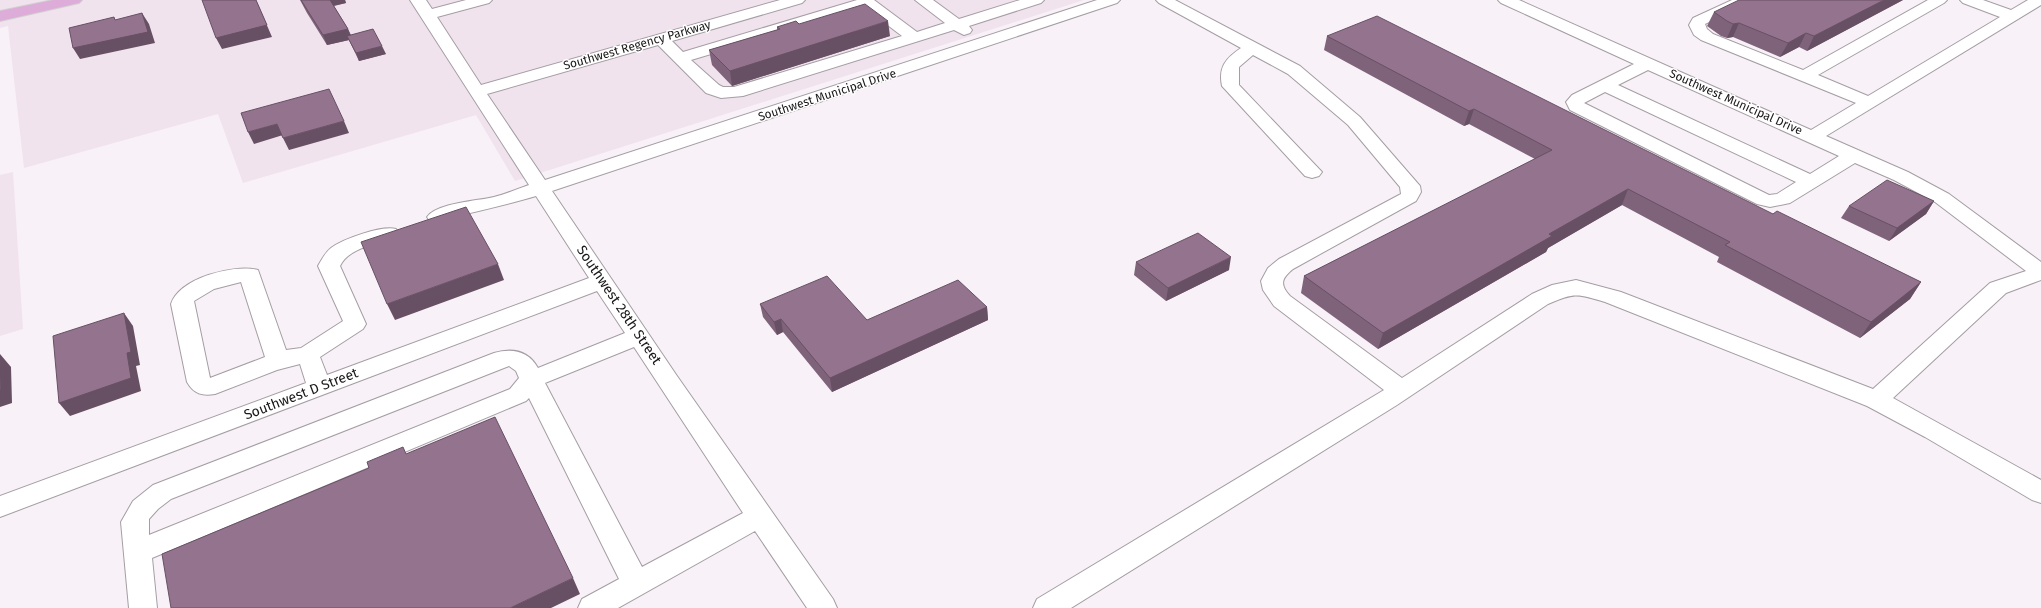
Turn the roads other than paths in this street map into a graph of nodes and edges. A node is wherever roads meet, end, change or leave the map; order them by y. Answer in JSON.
{"nodes":[{"id":1,"x":74,"y":0,"type":"edge"},
{"id":2,"x":484,"y":0,"type":"edge"},
{"id":3,"x":797,"y":0,"type":"edge"},
{"id":4,"x":923,"y":0,"type":"edge"},
{"id":5,"x":981,"y":0,"type":"edge"},
{"id":6,"x":1036,"y":0,"type":"edge"},
{"id":7,"x":1112,"y":0,"type":"edge"},
{"id":8,"x":1164,"y":0,"type":"edge"},
{"id":9,"x":1506,"y":0,"type":"edge"},
{"id":10,"x":1744,"y":0,"type":"edge"},
{"id":11,"x":1940,"y":0,"type":"edge"},
{"id":12,"x":1968,"y":0,"type":"edge"},
{"id":13,"x":2039,"y":0,"type":"edge"},
{"id":14,"x":423,"y":8,"type":"edge"},
{"id":15,"x":766,"y":9,"type":"junction"},
{"id":16,"x":998,"y":12,"type":"junction"},
{"id":17,"x":0,"y":16,"type":"edge"},
{"id":18,"x":2013,"y":16,"type":"junction"},
{"id":19,"x":956,"y":24,"type":"junction"},
{"id":20,"x":786,"y":26,"type":"junction"},
{"id":21,"x":913,"y":37,"type":"junction"},
{"id":22,"x":661,"y":39,"type":"junction"},
{"id":23,"x":983,"y":43,"type":"junction"},
{"id":24,"x":1253,"y":48,"type":"junction"},
{"id":25,"x":680,"y":58,"type":"junction"},
{"id":26,"x":1648,"y":63,"type":"junction"},
{"id":27,"x":1804,"y":76,"type":"junction"},
{"id":28,"x":1604,"y":85,"type":"junction"},
{"id":29,"x":478,"y":91,"type":"junction"},
{"id":30,"x":1869,"y":102,"type":"junction"},
{"id":31,"x":1812,"y":137,"type":"junction"},
{"id":32,"x":1854,"y":155,"type":"junction"},
{"id":33,"x":1312,"y":172,"type":"dead end"},
{"id":34,"x":1811,"y":182,"type":"junction"},
{"id":35,"x":541,"y":188,"type":"junction"},
{"id":36,"x":2041,"y":272,"type":"edge"},
{"id":37,"x":602,"y":281,"type":"junction"},
{"id":38,"x":640,"y":336,"type":"junction"},
{"id":39,"x":306,"y":355,"type":"junction"},
{"id":40,"x":278,"y":362,"type":"junction"},
{"id":41,"x":532,"y":379,"type":"junction"},
{"id":42,"x":319,"y":388,"type":"junction"},
{"id":43,"x":1401,"y":390,"type":"junction"},
{"id":44,"x":1876,"y":400,"type":"junction"},
{"id":45,"x":2041,"y":492,"type":"edge"},
{"id":46,"x":0,"y":507,"type":"edge"},
{"id":47,"x":760,"y":516,"type":"junction"},
{"id":48,"x":137,"y":552,"type":"junction"},
{"id":49,"x":636,"y":584,"type":"junction"},
{"id":50,"x":143,"y":608,"type":"edge"},
{"id":51,"x":592,"y":608,"type":"edge"},
{"id":52,"x":823,"y":608,"type":"edge"},
{"id":53,"x":1047,"y":608,"type":"edge"}],
"edges":[{"from":1,"to":17,"type":"main road"},
{"from":2,"to":14,"type":"street"},
{"from":3,"to":15,"type":"street","name":"Southwest Regency Parkway"},
{"from":4,"to":19,"type":"street"},
{"from":5,"to":16,"type":"street"},
{"from":6,"to":16,"type":"street"},
{"from":7,"to":23,"type":"street","name":"Southwest Municipal Drive"},
{"from":8,"to":24,"type":"street"},
{"from":9,"to":26,"type":"street","name":"Southwest Municipal Drive"},
{"from":10,"to":27,"type":"street"},
{"from":11,"to":27,"type":"street"},
{"from":12,"to":18,"type":"street"},
{"from":13,"to":18,"type":"street","name":"Southwest Municipal Drive"},
{"from":14,"to":29,"type":"street","name":"Southwest 28th Street"},
{"from":15,"to":20,"type":"street"},
{"from":15,"to":22,"type":"street","name":"Southwest Regency Parkway"},
{"from":16,"to":19,"type":"street"},
{"from":18,"to":30,"type":"street","name":"Southwest Municipal Drive"},
{"from":19,"to":21,"type":"street"},
{"from":19,"to":23,"type":"street"},
{"from":20,"to":21,"type":"street"},
{"from":20,"to":25,"type":"street"},
{"from":21,"to":25,"type":"street"},
{"from":22,"to":25,"type":"street"},
{"from":22,"to":29,"type":"street","name":"Southwest Regency Parkway"},
{"from":23,"to":35,"type":"street","name":"Southwest Municipal Drive"},
{"from":24,"to":33,"type":"street"},
{"from":24,"to":43,"type":"street"},
{"from":26,"to":28,"type":"street"},
{"from":26,"to":31,"type":"street","name":"Southwest Municipal Drive"},
{"from":27,"to":30,"type":"street"},
{"from":28,"to":34,"type":"street"},
{"from":28,"to":34,"type":"street"},
{"from":29,"to":35,"type":"street","name":"Southwest 28th Street"},
{"from":30,"to":31,"type":"street","name":"Southwest Municipal Drive"},
{"from":31,"to":32,"type":"street"},
{"from":32,"to":34,"type":"street"},
{"from":32,"to":36,"type":"street"},
{"from":35,"to":37,"type":"street","name":"Southwest 28th Street"},
{"from":35,"to":39,"type":"street","name":"Southwest Municipal Drive"},
{"from":36,"to":44,"type":"street"},
{"from":37,"to":38,"type":"street","name":"Southwest 28th Street"},
{"from":37,"to":42,"type":"street","name":"Southwest D Street"},
{"from":38,"to":41,"type":"street"},
{"from":38,"to":47,"type":"street","name":"Southwest 28th Street"},
{"from":39,"to":40,"type":"street"},
{"from":39,"to":42,"type":"street"},
{"from":40,"to":40,"type":"street"},
{"from":41,"to":48,"type":"street"},
{"from":41,"to":48,"type":"street"},
{"from":41,"to":49,"type":"street"},
{"from":42,"to":46,"type":"street","name":"Southwest D Street"},
{"from":43,"to":44,"type":"street"},
{"from":43,"to":53,"type":"street"},
{"from":44,"to":45,"type":"street"},
{"from":47,"to":49,"type":"street"},
{"from":47,"to":52,"type":"street","name":"Southwest 28th Street"},
{"from":48,"to":50,"type":"street"},
{"from":49,"to":51,"type":"street"}]}
